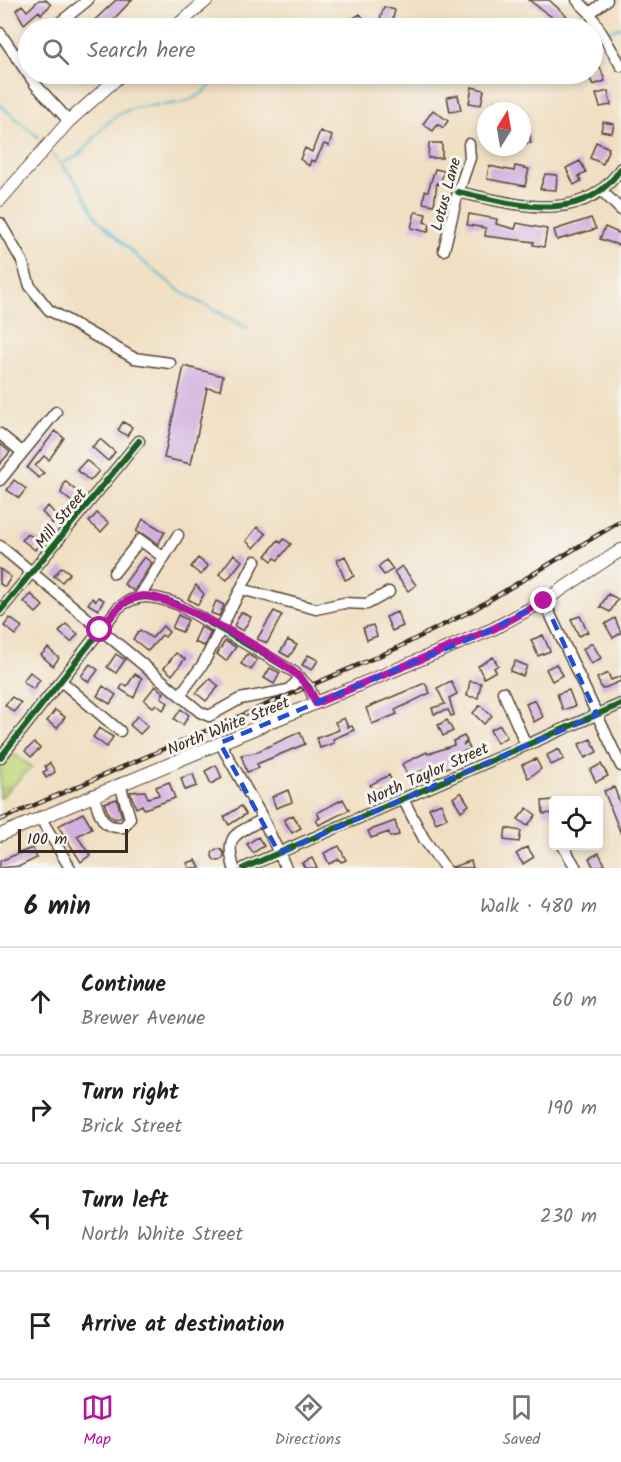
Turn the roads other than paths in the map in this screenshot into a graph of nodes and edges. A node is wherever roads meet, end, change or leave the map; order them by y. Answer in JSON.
{"nodes":[{"id":1,"x":88,"y":0,"type":"edge"},
{"id":2,"x":207,"y":0,"type":"edge"},
{"id":3,"x":577,"y":0,"type":"edge"},
{"id":4,"x":607,"y":0,"type":"edge"},
{"id":5,"x":590,"y":13,"type":"junction"},
{"id":6,"x":66,"y":18,"type":"edge"},
{"id":7,"x":186,"y":18,"type":"edge"},
{"id":8,"x":593,"y":18,"type":"edge"},
{"id":9,"x":0,"y":33,"type":"edge"},
{"id":10,"x":603,"y":35,"type":"edge"},
{"id":11,"x":16,"y":57,"type":"joint"},
{"id":12,"x":18,"y":60,"type":"edge"},
{"id":13,"x":621,"y":66,"type":"edge"},
{"id":14,"x":35,"y":84,"type":"edge"},
{"id":15,"x":111,"y":84,"type":"edge"},
{"id":16,"x":69,"y":121,"type":"junction"},
{"id":17,"x":469,"y":144,"type":"dead end"},
{"id":18,"x":621,"y":168,"type":"edge"},
{"id":19,"x":602,"y":190,"type":"junction"},
{"id":20,"x":458,"y":192,"type":"junction"},
{"id":21,"x":0,"y":200,"type":"edge"},
{"id":22,"x":621,"y":210,"type":"edge"},
{"id":23,"x":0,"y":223,"type":"edge"},
{"id":24,"x":444,"y":250,"type":"dead end"},
{"id":25,"x":170,"y":363,"type":"dead end"},
{"id":26,"x":56,"y":412,"type":"dead end"},
{"id":27,"x":0,"y":434,"type":"edge"},
{"id":28,"x":139,"y":441,"type":"dead end"},
{"id":29,"x":22,"y":452,"type":"junction"},
{"id":30,"x":0,"y":480,"type":"edge"},
{"id":31,"x":178,"y":535,"type":"dead end"},
{"id":32,"x":0,"y":546,"type":"edge"},
{"id":33,"x":621,"y":550,"type":"edge"},
{"id":34,"x":163,"y":557,"type":"junction"},
{"id":35,"x":255,"y":561,"type":"dead end"},
{"id":36,"x":32,"y":573,"type":"junction"},
{"id":37,"x":114,"y":573,"type":"dead end"},
{"id":38,"x":241,"y":589,"type":"junction"},
{"id":39,"x":389,"y":592,"type":"dead end"},
{"id":40,"x":145,"y":596,"type":"junction"},
{"id":41,"x":544,"y":601,"type":"junction"},
{"id":42,"x":0,"y":611,"type":"edge"},
{"id":43,"x":222,"y":629,"type":"junction"},
{"id":44,"x":100,"y":630,"type":"junction"},
{"id":45,"x":301,"y":678,"type":"junction"},
{"id":46,"x":61,"y":681,"type":"junction"},
{"id":47,"x":503,"y":692,"type":"dead end"},
{"id":48,"x":180,"y":695,"type":"junction"},
{"id":49,"x":316,"y":703,"type":"junction"},
{"id":50,"x":621,"y":704,"type":"edge"},
{"id":51,"x":597,"y":715,"type":"junction"},
{"id":52,"x":120,"y":731,"type":"dead end"},
{"id":53,"x":220,"y":743,"type":"junction"},
{"id":54,"x":526,"y":745,"type":"junction"},
{"id":55,"x":0,"y":758,"type":"edge"},
{"id":56,"x":621,"y":766,"type":"edge"},
{"id":57,"x":120,"y":784,"type":"junction"},
{"id":58,"x":93,"y":795,"type":"junction"},
{"id":59,"x":403,"y":799,"type":"junction"},
{"id":60,"x":40,"y":817,"type":"junction"},
{"id":61,"x":263,"y":819,"type":"junction"},
{"id":62,"x":0,"y":835,"type":"edge"},
{"id":63,"x":565,"y":850,"type":"edge"},
{"id":64,"x":279,"y":853,"type":"junction"},
{"id":65,"x":70,"y":868,"type":"edge"},
{"id":66,"x":234,"y":868,"type":"edge"},
{"id":67,"x":244,"y":868,"type":"edge"},
{"id":68,"x":286,"y":868,"type":"edge"},
{"id":69,"x":445,"y":868,"type":"edge"},
{"id":70,"x":576,"y":868,"type":"edge"}],
"edges":[{"from":1,"to":6,"type":"street"},
{"from":2,"to":7,"type":"main road"},
{"from":3,"to":5,"type":"street"},
{"from":4,"to":5,"type":"street"},
{"from":5,"to":8,"type":"street"},
{"from":9,"to":11,"type":"street"},
{"from":10,"to":13,"type":"street"},
{"from":11,"to":12,"type":"street"},
{"from":14,"to":16,"type":"street"},
{"from":15,"to":16,"type":"main road"},
{"from":16,"to":21,"type":"main road"},
{"from":17,"to":20,"type":"street","name":"Lotus Lane"},
{"from":18,"to":19,"type":"street"},
{"from":19,"to":20,"type":"street"},
{"from":19,"to":22,"type":"street"},
{"from":20,"to":24,"type":"street","name":"Lotus Lane"},
{"from":23,"to":25,"type":"street"},
{"from":26,"to":29,"type":"street"},
{"from":27,"to":29,"type":"street"},
{"from":28,"to":36,"type":"street","name":"Mill Street"},
{"from":29,"to":30,"type":"street"},
{"from":31,"to":34,"type":"street"},
{"from":32,"to":36,"type":"street"},
{"from":33,"to":41,"type":"main road","name":"North White Street"},
{"from":34,"to":37,"type":"street"},
{"from":34,"to":40,"type":"street"},
{"from":35,"to":38,"type":"street"},
{"from":36,"to":42,"type":"street","name":"Mill Street"},
{"from":36,"to":44,"type":"street"},
{"from":38,"to":39,"type":"street"},
{"from":38,"to":43,"type":"street"},
{"from":40,"to":43,"type":"street"},
{"from":40,"to":44,"type":"street"},
{"from":41,"to":49,"type":"main road","name":"North White Street"},
{"from":41,"to":51,"type":"street"},
{"from":43,"to":45,"type":"street"},
{"from":43,"to":48,"type":"street"},
{"from":44,"to":46,"type":"street"},
{"from":44,"to":48,"type":"street"},
{"from":45,"to":48,"type":"street"},
{"from":45,"to":49,"type":"street"},
{"from":46,"to":52,"type":"street"},
{"from":46,"to":55,"type":"street"},
{"from":47,"to":54,"type":"street"},
{"from":49,"to":53,"type":"main road","name":"North White Street"},
{"from":50,"to":51,"type":"street","name":"North Taylor Street"},
{"from":51,"to":54,"type":"street","name":"North Taylor Street"},
{"from":51,"to":56,"type":"street"},
{"from":53,"to":57,"type":"main road","name":"North White Street"},
{"from":53,"to":61,"type":"street"},
{"from":54,"to":59,"type":"street","name":"North Taylor Street"},
{"from":57,"to":58,"type":"main road","name":"North White Street"},
{"from":57,"to":58,"type":"street"},
{"from":58,"to":60,"type":"main road","name":"North White Street"},
{"from":59,"to":64,"type":"street","name":"North Taylor Street"},
{"from":59,"to":69,"type":"street"},
{"from":60,"to":62,"type":"main road","name":"North White Street"},
{"from":60,"to":65,"type":"street"},
{"from":61,"to":64,"type":"street"},
{"from":61,"to":66,"type":"street"},
{"from":63,"to":70,"type":"street"},
{"from":64,"to":67,"type":"street","name":"North Taylor Street"},
{"from":64,"to":68,"type":"street"}]}
